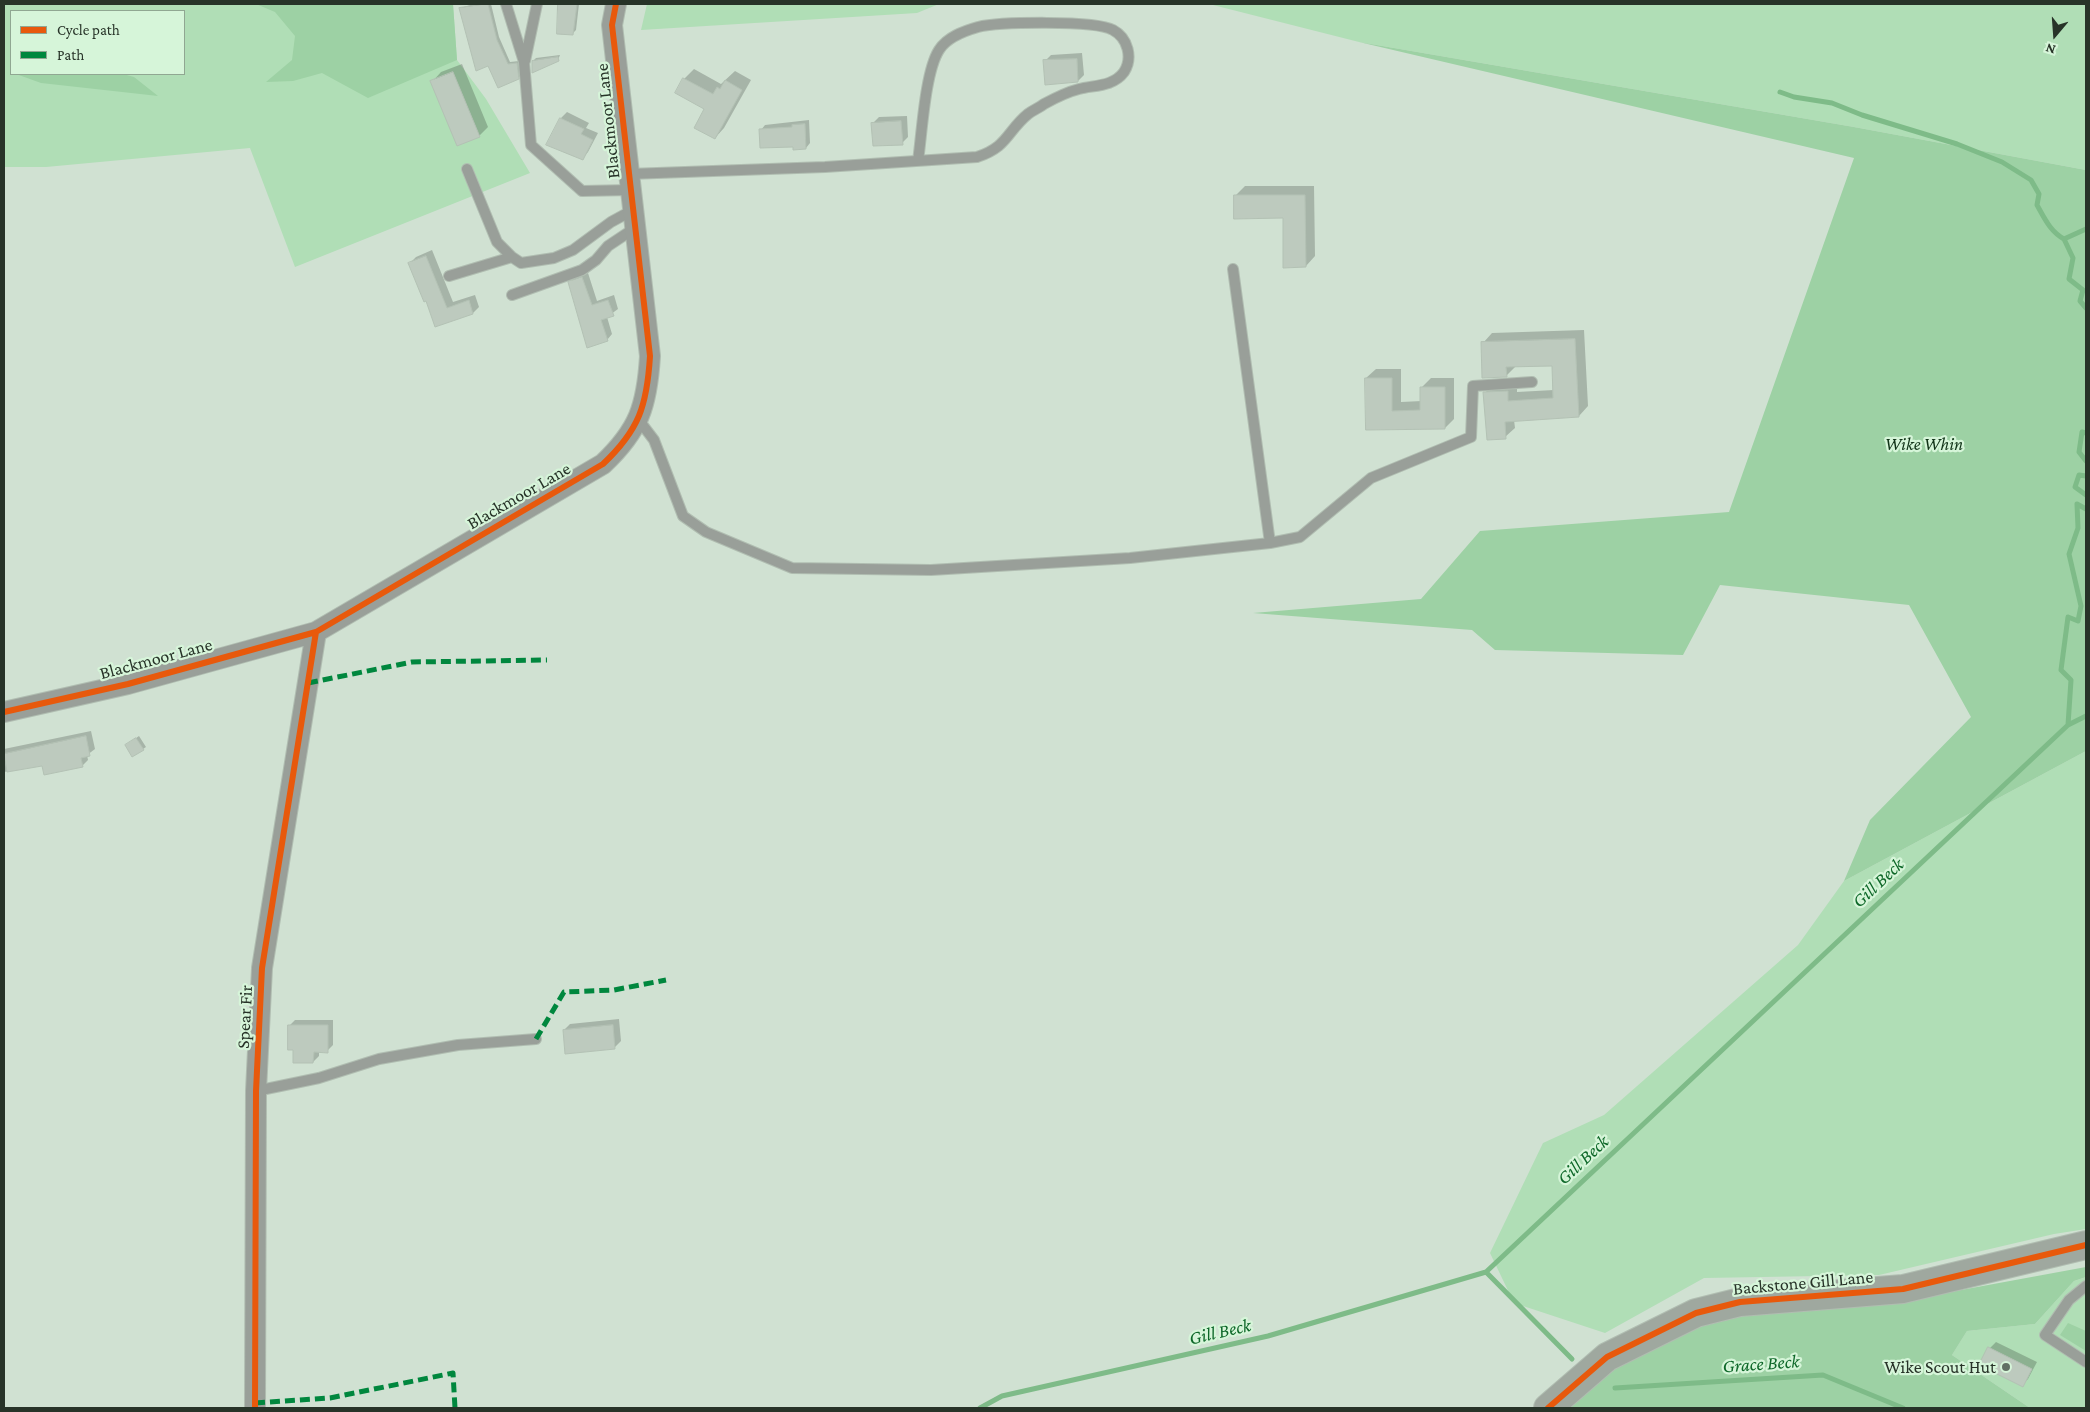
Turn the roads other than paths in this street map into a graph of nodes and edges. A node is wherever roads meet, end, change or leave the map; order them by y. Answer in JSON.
{"nodes":[{"id":1,"x":506,"y":4,"type":"edge"},
{"id":2,"x":537,"y":4,"type":"edge"},
{"id":3,"x":616,"y":4,"type":"edge"},
{"id":4,"x":524,"y":62,"type":"junction"},
{"id":5,"x":918,"y":161,"type":"junction"},
{"id":6,"x":467,"y":169,"type":"dead end"},
{"id":7,"x":630,"y":182,"type":"junction"},
{"id":8,"x":634,"y":219,"type":"junction"},
{"id":9,"x":512,"y":258,"type":"junction"},
{"id":10,"x":1233,"y":268,"type":"dead end"},
{"id":11,"x":449,"y":276,"type":"dead end"},
{"id":12,"x":512,"y":295,"type":"dead end"},
{"id":13,"x":1532,"y":382,"type":"dead end"},
{"id":14,"x":638,"y":420,"type":"junction"},
{"id":15,"x":1270,"y":543,"type":"junction"},
{"id":16,"x":316,"y":632,"type":"junction"},
{"id":17,"x":4,"y":712,"type":"edge"},
{"id":18,"x":536,"y":1039,"type":"dead end"},
{"id":19,"x":256,"y":1090,"type":"junction"},
{"id":20,"x":2086,"y":1245,"type":"edge"},
{"id":21,"x":2086,"y":1286,"type":"edge"},
{"id":22,"x":2086,"y":1362,"type":"edge"},
{"id":23,"x":255,"y":1408,"type":"edge"},
{"id":24,"x":1548,"y":1408,"type":"edge"}],
"edges":[{"from":1,"to":4,"type":"lane"},
{"from":2,"to":4,"type":"lane"},
{"from":3,"to":7,"type":"street","name":"Blackmoor Lane"},
{"from":4,"to":7,"type":"lane"},
{"from":5,"to":5,"type":"lane"},
{"from":5,"to":7,"type":"lane"},
{"from":6,"to":9,"type":"lane"},
{"from":7,"to":8,"type":"street","name":"Blackmoor Lane"},
{"from":8,"to":9,"type":"lane"},
{"from":8,"to":12,"type":"lane"},
{"from":8,"to":14,"type":"street","name":"Blackmoor Lane"},
{"from":9,"to":11,"type":"lane"},
{"from":10,"to":15,"type":"lane"},
{"from":13,"to":15,"type":"lane"},
{"from":14,"to":15,"type":"lane"},
{"from":14,"to":16,"type":"street","name":"Blackmoor Lane"},
{"from":16,"to":17,"type":"street","name":"Blackmoor Lane"},
{"from":16,"to":19,"type":"street","name":"Spear Fir"},
{"from":18,"to":19,"type":"lane"},
{"from":19,"to":23,"type":"street","name":"Spear Fir"},
{"from":20,"to":24,"type":"street","name":"Backstone Gill Lane"},
{"from":21,"to":22,"type":"lane"}]}
